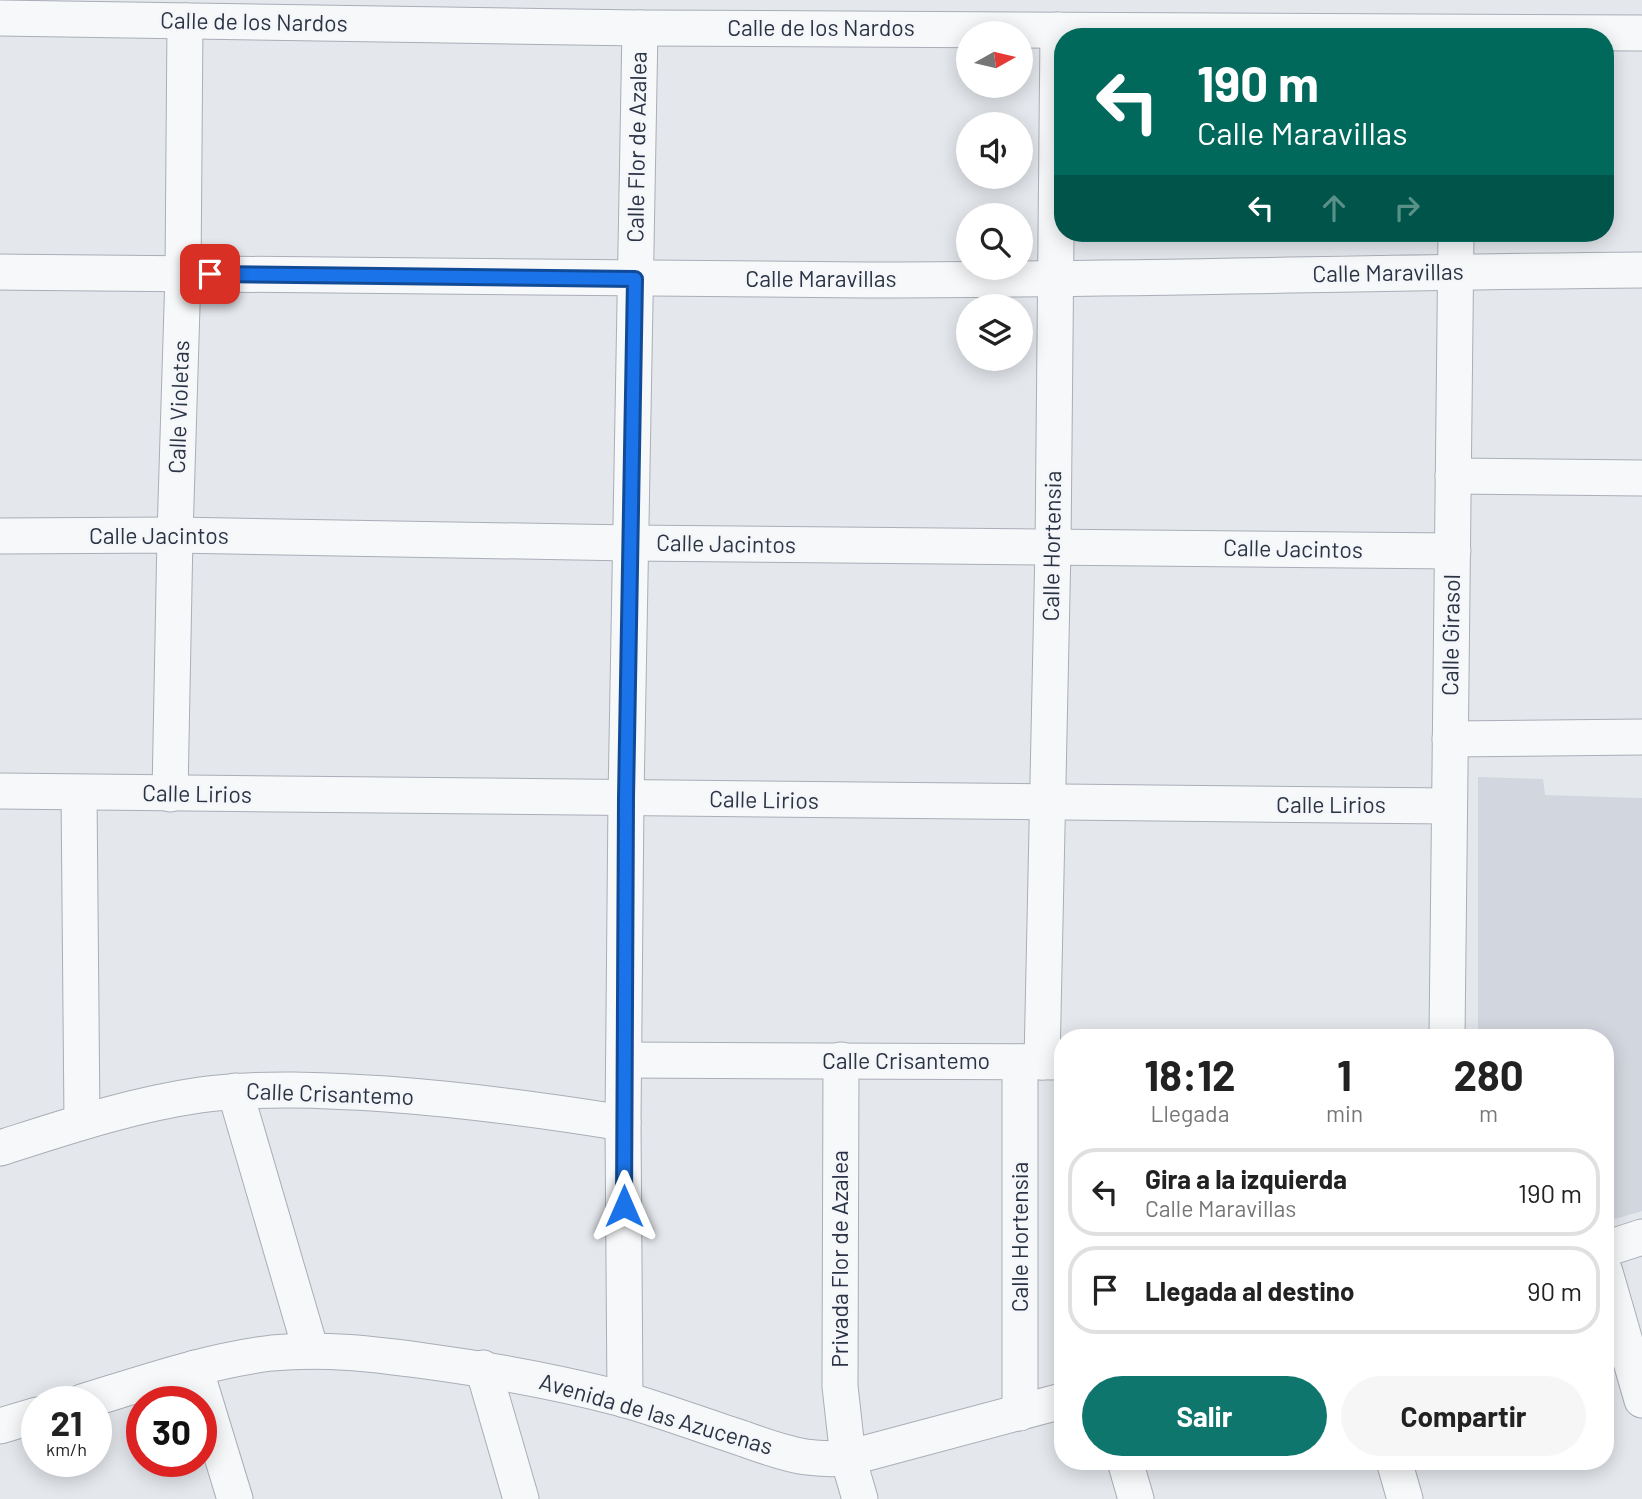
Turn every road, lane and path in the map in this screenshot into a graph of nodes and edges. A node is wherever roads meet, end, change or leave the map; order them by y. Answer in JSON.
{"nodes":[{"id":1,"x":0,"y":18,"type":"edge"},
{"id":2,"x":185,"y":21,"type":"junction"},
{"id":3,"x":640,"y":28,"type":"junction"},
{"id":4,"x":1054,"y":30,"type":"edge"},
{"id":5,"x":1614,"y":33,"type":"edge"},
{"id":6,"x":1642,"y":33,"type":"edge"},
{"id":7,"x":1056,"y":242,"type":"edge"},
{"id":8,"x":1456,"y":242,"type":"edge"},
{"id":9,"x":1642,"y":270,"type":"edge"},
{"id":10,"x":1456,"y":271,"type":"junction"},
{"id":11,"x":0,"y":272,"type":"edge"},
{"id":12,"x":183,"y":274,"type":"junction"},
{"id":13,"x":635,"y":279,"type":"junction"},
{"id":14,"x":1056,"y":279,"type":"junction"},
{"id":15,"x":1453,"y":476,"type":"junction"},
{"id":16,"x":1642,"y":478,"type":"edge"},
{"id":17,"x":175,"y":535,"type":"junction"},
{"id":18,"x":0,"y":536,"type":"edge"},
{"id":19,"x":629,"y":543,"type":"junction"},
{"id":20,"x":1053,"y":547,"type":"junction"},
{"id":21,"x":1453,"y":551,"type":"junction"},
{"id":22,"x":1642,"y":737,"type":"edge"},
{"id":23,"x":1450,"y":739,"type":"junction"},
{"id":24,"x":0,"y":791,"type":"edge"},
{"id":25,"x":79,"y":793,"type":"junction"},
{"id":26,"x":170,"y":794,"type":"junction"},
{"id":27,"x":626,"y":798,"type":"junction"},
{"id":28,"x":1047,"y":803,"type":"junction"},
{"id":29,"x":1449,"y":806,"type":"junction"},
{"id":30,"x":1447,"y":1029,"type":"edge"},
{"id":31,"x":624,"y":1059,"type":"junction"},
{"id":32,"x":841,"y":1060,"type":"junction"},
{"id":33,"x":1042,"y":1062,"type":"edge"},
{"id":34,"x":236,"y":1091,"type":"junction"},
{"id":35,"x":82,"y":1122,"type":"junction"},
{"id":36,"x":623,"y":1122,"type":"junction"},
{"id":37,"x":0,"y":1148,"type":"edge"},
{"id":38,"x":1642,"y":1237,"type":"edge"},
{"id":39,"x":1614,"y":1246,"type":"edge"},
{"id":40,"x":1614,"y":1303,"type":"edge"},
{"id":41,"x":311,"y":1351,"type":"junction"},
{"id":42,"x":195,"y":1368,"type":"junction"},
{"id":43,"x":483,"y":1368,"type":"junction"},
{"id":44,"x":112,"y":1393,"type":"edge"},
{"id":45,"x":625,"y":1400,"type":"junction"},
{"id":46,"x":1642,"y":1400,"type":"edge"},
{"id":47,"x":1054,"y":1403,"type":"edge"},
{"id":48,"x":1020,"y":1413,"type":"junction"},
{"id":49,"x":21,"y":1420,"type":"edge"},
{"id":50,"x":0,"y":1426,"type":"edge"},
{"id":51,"x":848,"y":1458,"type":"junction"},
{"id":52,"x":1128,"y":1470,"type":"edge"},
{"id":53,"x":1397,"y":1470,"type":"edge"},
{"id":54,"x":235,"y":1499,"type":"edge"},
{"id":55,"x":522,"y":1499,"type":"edge"},
{"id":56,"x":860,"y":1499,"type":"edge"},
{"id":57,"x":1136,"y":1499,"type":"edge"},
{"id":58,"x":1405,"y":1499,"type":"edge"}],
"edges":[{"from":1,"to":2,"type":"street","name":"Calle de los Nardos"},
{"from":2,"to":3,"type":"street","name":"Calle de los Nardos"},
{"from":2,"to":12,"type":"street","name":"Calle Violetas"},
{"from":3,"to":4,"type":"street","name":"Calle de los Nardos"},
{"from":3,"to":13,"type":"street","name":"Calle Flor de Azalea"},
{"from":5,"to":6,"type":"street","name":"Calle de los Nardos"},
{"from":7,"to":14,"type":"street","name":"Calle Hortensia"},
{"from":8,"to":10,"type":"street","name":"Calle Girasol"},
{"from":9,"to":10,"type":"street","name":"Calle Maravillas"},
{"from":10,"to":14,"type":"street","name":"Calle Maravillas"},
{"from":10,"to":15,"type":"street","name":"Calle Girasol"},
{"from":11,"to":12,"type":"street","name":"Calle Maravillas"},
{"from":12,"to":13,"type":"street","name":"Calle Maravillas"},
{"from":12,"to":17,"type":"street","name":"Calle Violetas"},
{"from":13,"to":14,"type":"street","name":"Calle Maravillas"},
{"from":13,"to":19,"type":"street","name":"Calle Flor de Azalea"},
{"from":14,"to":20,"type":"street","name":"Calle Hortensia"},
{"from":15,"to":16,"type":"street"},
{"from":15,"to":21,"type":"street","name":"Calle Girasol"},
{"from":17,"to":18,"type":"street","name":"Calle Jacintos"},
{"from":17,"to":19,"type":"street","name":"Calle Jacintos"},
{"from":17,"to":26,"type":"street","name":"Calle Violetas"},
{"from":19,"to":20,"type":"street","name":"Calle Jacintos"},
{"from":19,"to":27,"type":"street","name":"Calle Flor de Azalea"},
{"from":20,"to":21,"type":"street","name":"Calle Jacintos"},
{"from":20,"to":28,"type":"street","name":"Calle Hortensia"},
{"from":21,"to":23,"type":"street","name":"Calle Girasol"},
{"from":22,"to":23,"type":"street"},
{"from":23,"to":29,"type":"street","name":"Calle Girasol"},
{"from":24,"to":25,"type":"street","name":"Calle Lirios"},
{"from":25,"to":26,"type":"street","name":"Calle Lirios"},
{"from":25,"to":35,"type":"street"},
{"from":26,"to":27,"type":"street","name":"Calle Lirios"},
{"from":27,"to":28,"type":"street","name":"Calle Lirios"},
{"from":27,"to":31,"type":"street","name":"Calle Flor de Azalea"},
{"from":28,"to":29,"type":"street","name":"Calle Lirios"},
{"from":28,"to":33,"type":"street","name":"Calle Hortensia"},
{"from":29,"to":30,"type":"street","name":"Calle Girasol"},
{"from":31,"to":32,"type":"street","name":"Calle Crisantemo"},
{"from":31,"to":36,"type":"street","name":"Calle Flor de Azalea"},
{"from":32,"to":33,"type":"street","name":"Calle Crisantemo"},
{"from":32,"to":51,"type":"street","name":"Privada Flor de Azalea"},
{"from":33,"to":48,"type":"street","name":"Calle Hortensia"},
{"from":34,"to":35,"type":"street","name":"Calle Crisantemo"},
{"from":34,"to":36,"type":"street","name":"Calle Crisantemo"},
{"from":34,"to":41,"type":"street"},
{"from":35,"to":37,"type":"street","name":"Calle Crisantemo"},
{"from":36,"to":45,"type":"street","name":"Calle Flor de Azalea"},
{"from":38,"to":39,"type":"street"},
{"from":40,"to":46,"type":"street"},
{"from":41,"to":42,"type":"street","name":"Avenida de las Azucenas"},
{"from":41,"to":43,"type":"street","name":"Avenida de las Azucenas"},
{"from":42,"to":44,"type":"street","name":"Avenida de las Azucenas"},
{"from":42,"to":54,"type":"street"},
{"from":43,"to":45,"type":"street","name":"Avenida de las Azucenas"},
{"from":43,"to":55,"type":"street"},
{"from":45,"to":51,"type":"street","name":"Avenida de las Azucenas"},
{"from":47,"to":48,"type":"street","name":"Avenida de las Azucenas"},
{"from":48,"to":51,"type":"street","name":"Avenida de las Azucenas"},
{"from":49,"to":50,"type":"street"},
{"from":51,"to":56,"type":"street"},
{"from":52,"to":57,"type":"street"},
{"from":53,"to":58,"type":"street"}]}
